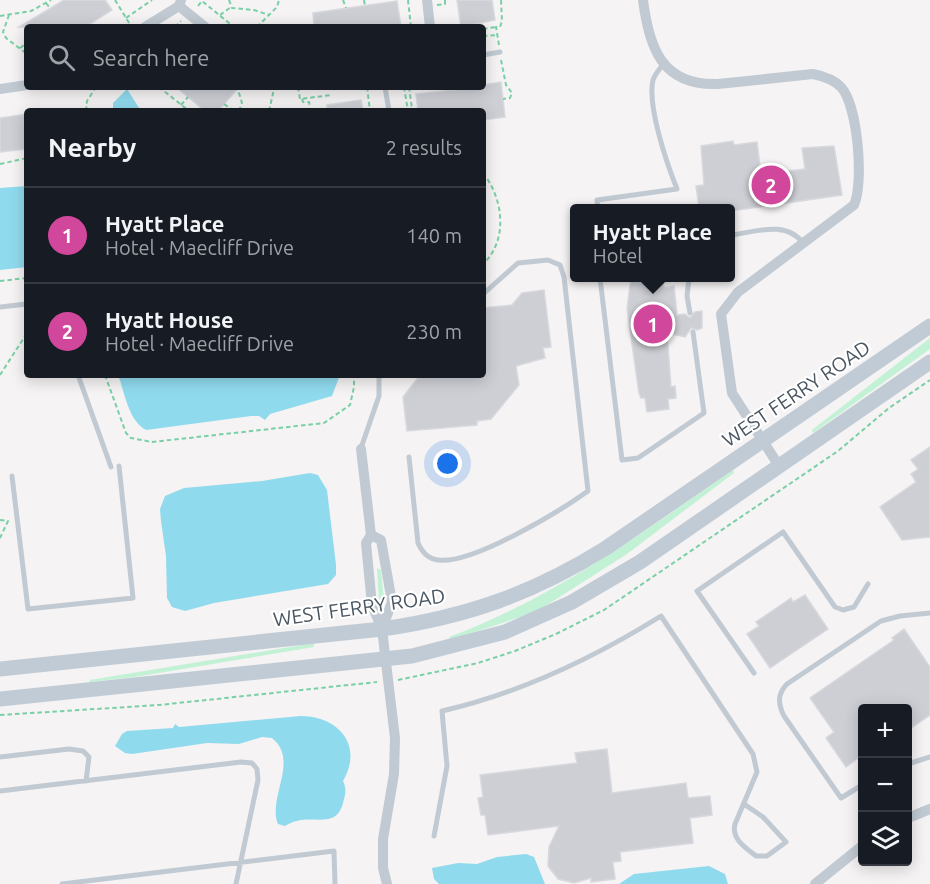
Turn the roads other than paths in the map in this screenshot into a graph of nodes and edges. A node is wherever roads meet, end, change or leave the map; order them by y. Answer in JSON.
{"nodes":[{"id":1,"x":643,"y":0,"type":"edge"},
{"id":2,"x":180,"y":3,"type":"edge"},
{"id":3,"x":431,"y":3,"type":"edge"},
{"id":4,"x":150,"y":24,"type":"edge"},
{"id":5,"x":202,"y":24,"type":"edge"},
{"id":6,"x":430,"y":24,"type":"edge"},
{"id":7,"x":500,"y":52,"type":"dead end"},
{"id":8,"x":486,"y":54,"type":"edge"},
{"id":9,"x":663,"y":64,"type":"junction"},
{"id":10,"x":24,"y":85,"type":"edge"},
{"id":11,"x":0,"y":89,"type":"edge"},
{"id":12,"x":386,"y":90,"type":"edge"},
{"id":13,"x":388,"y":108,"type":"edge"},
{"id":14,"x":598,"y":204,"type":"edge"},
{"id":15,"x":735,"y":235,"type":"edge"},
{"id":16,"x":803,"y":243,"type":"junction"},
{"id":17,"x":600,"y":282,"type":"edge"},
{"id":18,"x":689,"y":282,"type":"edge"},
{"id":19,"x":486,"y":291,"type":"edge"},
{"id":20,"x":24,"y":304,"type":"edge"},
{"id":21,"x":0,"y":307,"type":"edge"},
{"id":22,"x":690,"y":313,"type":"dead end"},
{"id":23,"x":930,"y":326,"type":"edge"},
{"id":24,"x":693,"y":332,"type":"dead end"},
{"id":25,"x":930,"y":362,"type":"edge"},
{"id":26,"x":79,"y":378,"type":"edge"},
{"id":27,"x":379,"y":378,"type":"edge"},
{"id":28,"x":762,"y":442,"type":"junction"},
{"id":29,"x":361,"y":449,"type":"joint"},
{"id":30,"x":409,"y":457,"type":"dead end"},
{"id":31,"x":119,"y":466,"type":"dead end"},
{"id":32,"x":778,"y":466,"type":"junction"},
{"id":33,"x":111,"y":467,"type":"dead end"},
{"id":34,"x":12,"y":476,"type":"dead end"},
{"id":35,"x":371,"y":535,"type":"junction"},
{"id":36,"x":868,"y":584,"type":"dead end"},
{"id":37,"x":930,"y":613,"type":"edge"},
{"id":38,"x":382,"y":629,"type":"junction"},
{"id":39,"x":385,"y":659,"type":"junction"},
{"id":40,"x":0,"y":669,"type":"edge"},
{"id":41,"x":754,"y":673,"type":"dead end"},
{"id":42,"x":0,"y":699,"type":"edge"},
{"id":43,"x":930,"y":757,"type":"edge"},
{"id":44,"x":0,"y":758,"type":"edge"},
{"id":45,"x":912,"y":763,"type":"edge"},
{"id":46,"x":86,"y":781,"type":"junction"},
{"id":47,"x":858,"y":787,"type":"edge"},
{"id":48,"x":0,"y":791,"type":"edge"},
{"id":49,"x":744,"y":804,"type":"junction"},
{"id":50,"x":930,"y":809,"type":"edge"},
{"id":51,"x":912,"y":816,"type":"edge"},
{"id":52,"x":434,"y":836,"type":"dead end"},
{"id":53,"x":858,"y":849,"type":"edge"},
{"id":54,"x":240,"y":862,"type":"junction"},
{"id":55,"x":62,"y":884,"type":"edge"},
{"id":56,"x":236,"y":884,"type":"edge"},
{"id":57,"x":335,"y":884,"type":"edge"},
{"id":58,"x":387,"y":884,"type":"edge"},
{"id":59,"x":815,"y":884,"type":"edge"}],
"edges":[{"from":1,"to":9,"type":"street"},
{"from":2,"to":4,"type":"street"},
{"from":2,"to":5,"type":"street"},
{"from":3,"to":6,"type":"street"},
{"from":7,"to":8,"type":"lane"},
{"from":9,"to":14,"type":"lane"},
{"from":9,"to":16,"type":"street"},
{"from":10,"to":11,"type":"street"},
{"from":12,"to":13,"type":"lane"},
{"from":15,"to":16,"type":"lane"},
{"from":16,"to":28,"type":"street"},
{"from":17,"to":24,"type":"lane"},
{"from":18,"to":22,"type":"lane"},
{"from":19,"to":30,"type":"lane"},
{"from":20,"to":21,"type":"lane"},
{"from":23,"to":28,"type":"main road","name":"WEST FERRY ROAD"},
{"from":25,"to":32,"type":"main road"},
{"from":26,"to":33,"type":"lane"},
{"from":27,"to":29,"type":"lane"},
{"from":28,"to":32,"type":"street"},
{"from":28,"to":38,"type":"main road","name":"WEST FERRY ROAD"},
{"from":29,"to":35,"type":"street"},
{"from":31,"to":34,"type":"lane"},
{"from":32,"to":39,"type":"main road"},
{"from":35,"to":38,"type":"street"},
{"from":35,"to":38,"type":"street"},
{"from":36,"to":41,"type":"lane"},
{"from":37,"to":47,"type":"lane"},
{"from":38,"to":39,"type":"street"},
{"from":38,"to":40,"type":"main road","name":"WEST FERRY ROAD"},
{"from":39,"to":42,"type":"main road"},
{"from":39,"to":58,"type":"street"},
{"from":43,"to":45,"type":"lane"},
{"from":44,"to":46,"type":"lane"},
{"from":46,"to":48,"type":"lane"},
{"from":46,"to":54,"type":"lane"},
{"from":49,"to":49,"type":"lane"},
{"from":49,"to":52,"type":"lane"},
{"from":50,"to":51,"type":"street"},
{"from":53,"to":59,"type":"street"},
{"from":54,"to":55,"type":"lane"},
{"from":54,"to":56,"type":"lane"},
{"from":54,"to":57,"type":"lane"}]}
